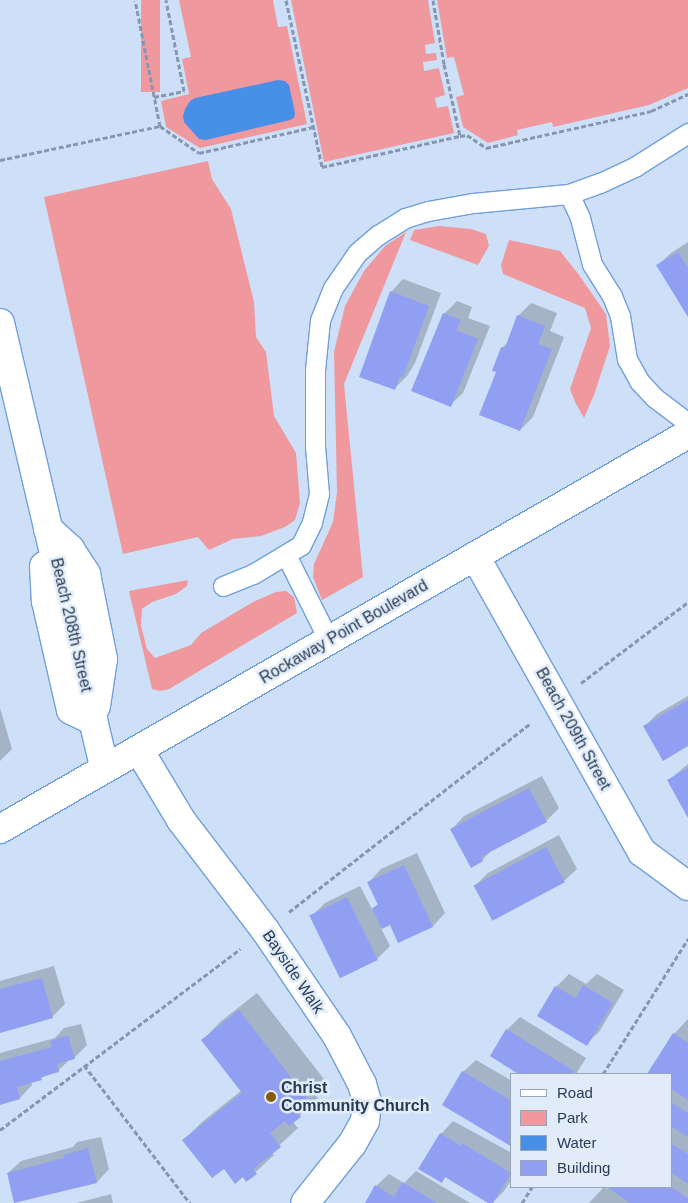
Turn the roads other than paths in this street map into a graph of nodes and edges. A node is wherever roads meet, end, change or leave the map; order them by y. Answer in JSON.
{"nodes":[{"id":1,"x":688,"y":133,"type":"edge"},
{"id":2,"x":569,"y":194,"type":"junction"},
{"id":3,"x":0,"y":323,"type":"edge"},
{"id":4,"x":688,"y":423,"type":"edge"},
{"id":5,"x":688,"y":434,"type":"edge"},
{"id":6,"x":48,"y":530,"type":"junction"},
{"id":7,"x":286,"y":556,"type":"junction"},
{"id":8,"x":475,"y":556,"type":"junction"},
{"id":9,"x":223,"y":586,"type":"dead end"},
{"id":10,"x":330,"y":641,"type":"junction"},
{"id":11,"x":94,"y":722,"type":"junction"},
{"id":12,"x":139,"y":750,"type":"junction"},
{"id":13,"x":105,"y":770,"type":"junction"},
{"id":14,"x":0,"y":829,"type":"edge"},
{"id":15,"x":688,"y":886,"type":"edge"},
{"id":16,"x":305,"y":1203,"type":"edge"}],
"edges":[{"from":1,"to":2,"type":"lane"},
{"from":2,"to":4,"type":"lane"},
{"from":2,"to":7,"type":"lane"},
{"from":3,"to":6,"type":"street","name":"Beach 208th Street"},
{"from":5,"to":8,"type":"street","name":"Rockaway Point Boulevard"},
{"from":6,"to":11,"type":"street","name":"Beach 208th Street"},
{"from":6,"to":11,"type":"street","name":"Beach 208th Street"},
{"from":7,"to":9,"type":"lane"},
{"from":7,"to":10,"type":"lane"},
{"from":8,"to":10,"type":"street","name":"Rockaway Point Boulevard"},
{"from":8,"to":15,"type":"street","name":"Beach 209th Street"},
{"from":10,"to":12,"type":"street","name":"Rockaway Point Boulevard"},
{"from":11,"to":13,"type":"street","name":"Beach 208th Street"},
{"from":12,"to":13,"type":"street","name":"Rockaway Point Boulevard"},
{"from":12,"to":16,"type":"street","name":"Bayside Walk"},
{"from":13,"to":14,"type":"street","name":"Rockaway Point Boulevard"}]}
